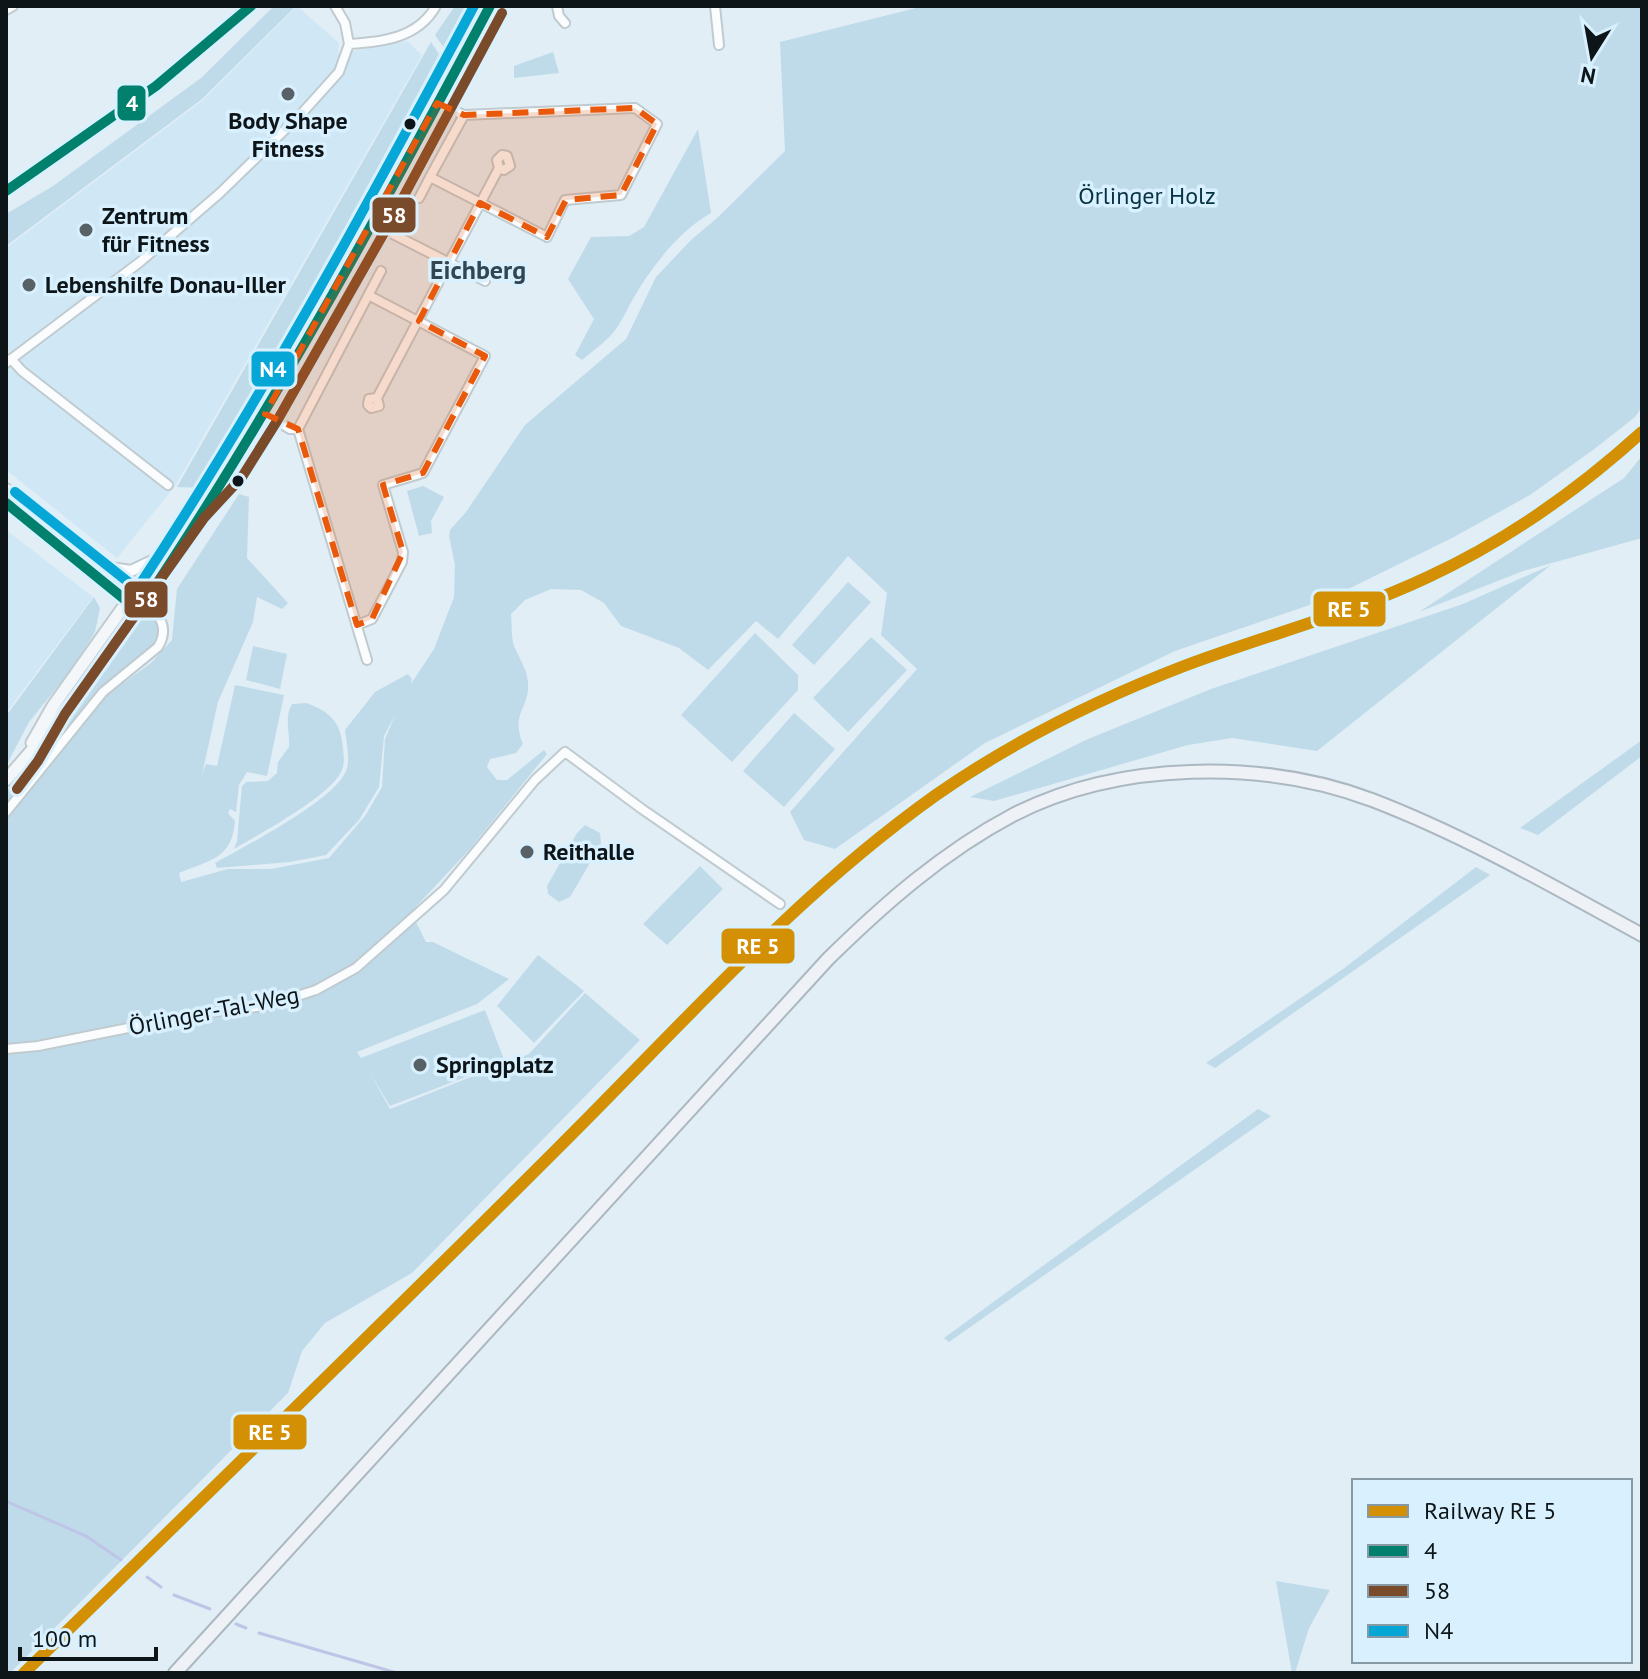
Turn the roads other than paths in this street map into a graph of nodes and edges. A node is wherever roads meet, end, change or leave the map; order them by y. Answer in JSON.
{"nodes":[{"id":1,"x":13,"y":6,"type":"edge"},
{"id":2,"x":251,"y":6,"type":"edge"},
{"id":3,"x":335,"y":6,"type":"edge"},
{"id":4,"x":436,"y":6,"type":"edge"},
{"id":5,"x":490,"y":6,"type":"edge"},
{"id":6,"x":557,"y":6,"type":"edge"},
{"id":7,"x":715,"y":6,"type":"edge"},
{"id":8,"x":6,"y":10,"type":"edge"},
{"id":9,"x":565,"y":23,"type":"dead end"},
{"id":10,"x":349,"y":44,"type":"junction"},
{"id":11,"x":719,"y":45,"type":"dead end"},
{"id":12,"x":437,"y":103,"type":"junction"},
{"id":13,"x":464,"y":115,"type":"junction"},
{"id":14,"x":499,"y":168,"type":"dead end"},
{"id":15,"x":430,"y":177,"type":"junction"},
{"id":16,"x":6,"y":191,"type":"edge"},
{"id":17,"x":419,"y":198,"type":"dead end"},
{"id":18,"x":476,"y":200,"type":"junction"},
{"id":19,"x":373,"y":224,"type":"junction"},
{"id":20,"x":450,"y":263,"type":"junction"},
{"id":21,"x":381,"y":271,"type":"dead end"},
{"id":22,"x":485,"y":281,"type":"dead end"},
{"id":23,"x":370,"y":296,"type":"junction"},
{"id":24,"x":419,"y":321,"type":"junction"},
{"id":25,"x":9,"y":361,"type":"edge"},
{"id":26,"x":377,"y":398,"type":"dead end"},
{"id":27,"x":265,"y":414,"type":"junction"},
{"id":28,"x":298,"y":429,"type":"junction"},
{"id":29,"x":230,"y":470,"type":"junction"},
{"id":30,"x":168,"y":485,"type":"dead end"},
{"id":31,"x":6,"y":489,"type":"edge"},
{"id":32,"x":6,"y":503,"type":"edge"},
{"id":33,"x":161,"y":556,"type":"junction"},
{"id":34,"x":106,"y":566,"type":"junction"},
{"id":35,"x":102,"y":581,"type":"junction"},
{"id":36,"x":136,"y":591,"type":"junction"},
{"id":37,"x":128,"y":602,"type":"junction"},
{"id":38,"x":144,"y":603,"type":"junction"},
{"id":39,"x":116,"y":618,"type":"junction"},
{"id":40,"x":357,"y":625,"type":"junction"},
{"id":41,"x":367,"y":660,"type":"dead end"},
{"id":42,"x":26,"y":754,"type":"junction"},
{"id":43,"x":6,"y":780,"type":"edge"},
{"id":44,"x":6,"y":812,"type":"edge"},
{"id":45,"x":780,"y":904,"type":"dead end"},
{"id":46,"x":1642,"y":935,"type":"edge"},
{"id":47,"x":6,"y":1049,"type":"edge"},
{"id":48,"x":175,"y":1673,"type":"edge"}],
"edges":[{"from":1,"to":8,"type":"street"},
{"from":2,"to":16,"type":"street"},
{"from":3,"to":10,"type":"street"},
{"from":4,"to":10,"type":"street"},
{"from":5,"to":12,"type":"main road"},
{"from":6,"to":9,"type":"street"},
{"from":7,"to":11,"type":"street"},
{"from":10,"to":25,"type":"street"},
{"from":12,"to":13,"type":"street"},
{"from":12,"to":19,"type":"main road"},
{"from":13,"to":15,"type":"street"},
{"from":13,"to":18,"type":"street"},
{"from":14,"to":18,"type":"street"},
{"from":15,"to":17,"type":"street"},
{"from":15,"to":18,"type":"street"},
{"from":18,"to":20,"type":"street"},
{"from":19,"to":20,"type":"street"},
{"from":19,"to":27,"type":"main road"},
{"from":20,"to":22,"type":"street"},
{"from":20,"to":24,"type":"street"},
{"from":21,"to":23,"type":"street"},
{"from":23,"to":24,"type":"street"},
{"from":23,"to":28,"type":"street"},
{"from":24,"to":26,"type":"street"},
{"from":24,"to":40,"type":"street"},
{"from":25,"to":30,"type":"street"},
{"from":27,"to":28,"type":"street"},
{"from":27,"to":29,"type":"main road"},
{"from":28,"to":40,"type":"street"},
{"from":29,"to":33,"type":"main road"},
{"from":29,"to":38,"type":"main road"},
{"from":31,"to":34,"type":"street"},
{"from":32,"to":35,"type":"street"},
{"from":33,"to":34,"type":"street"},
{"from":33,"to":36,"type":"main road"},
{"from":34,"to":36,"type":"street"},
{"from":35,"to":37,"type":"street"},
{"from":35,"to":39,"type":"street"},
{"from":36,"to":37,"type":"main road"},
{"from":36,"to":38,"type":"street"},
{"from":37,"to":38,"type":"street"},
{"from":37,"to":39,"type":"main road"},
{"from":38,"to":42,"type":"main road"},
{"from":38,"to":44,"type":"street"},
{"from":39,"to":42,"type":"main road"},
{"from":40,"to":41,"type":"street"},
{"from":42,"to":43,"type":"main road"},
{"from":45,"to":47,"type":"street","name":"Örlinger-Tal-Weg"},
{"from":46,"to":48,"type":"main road"}]}
